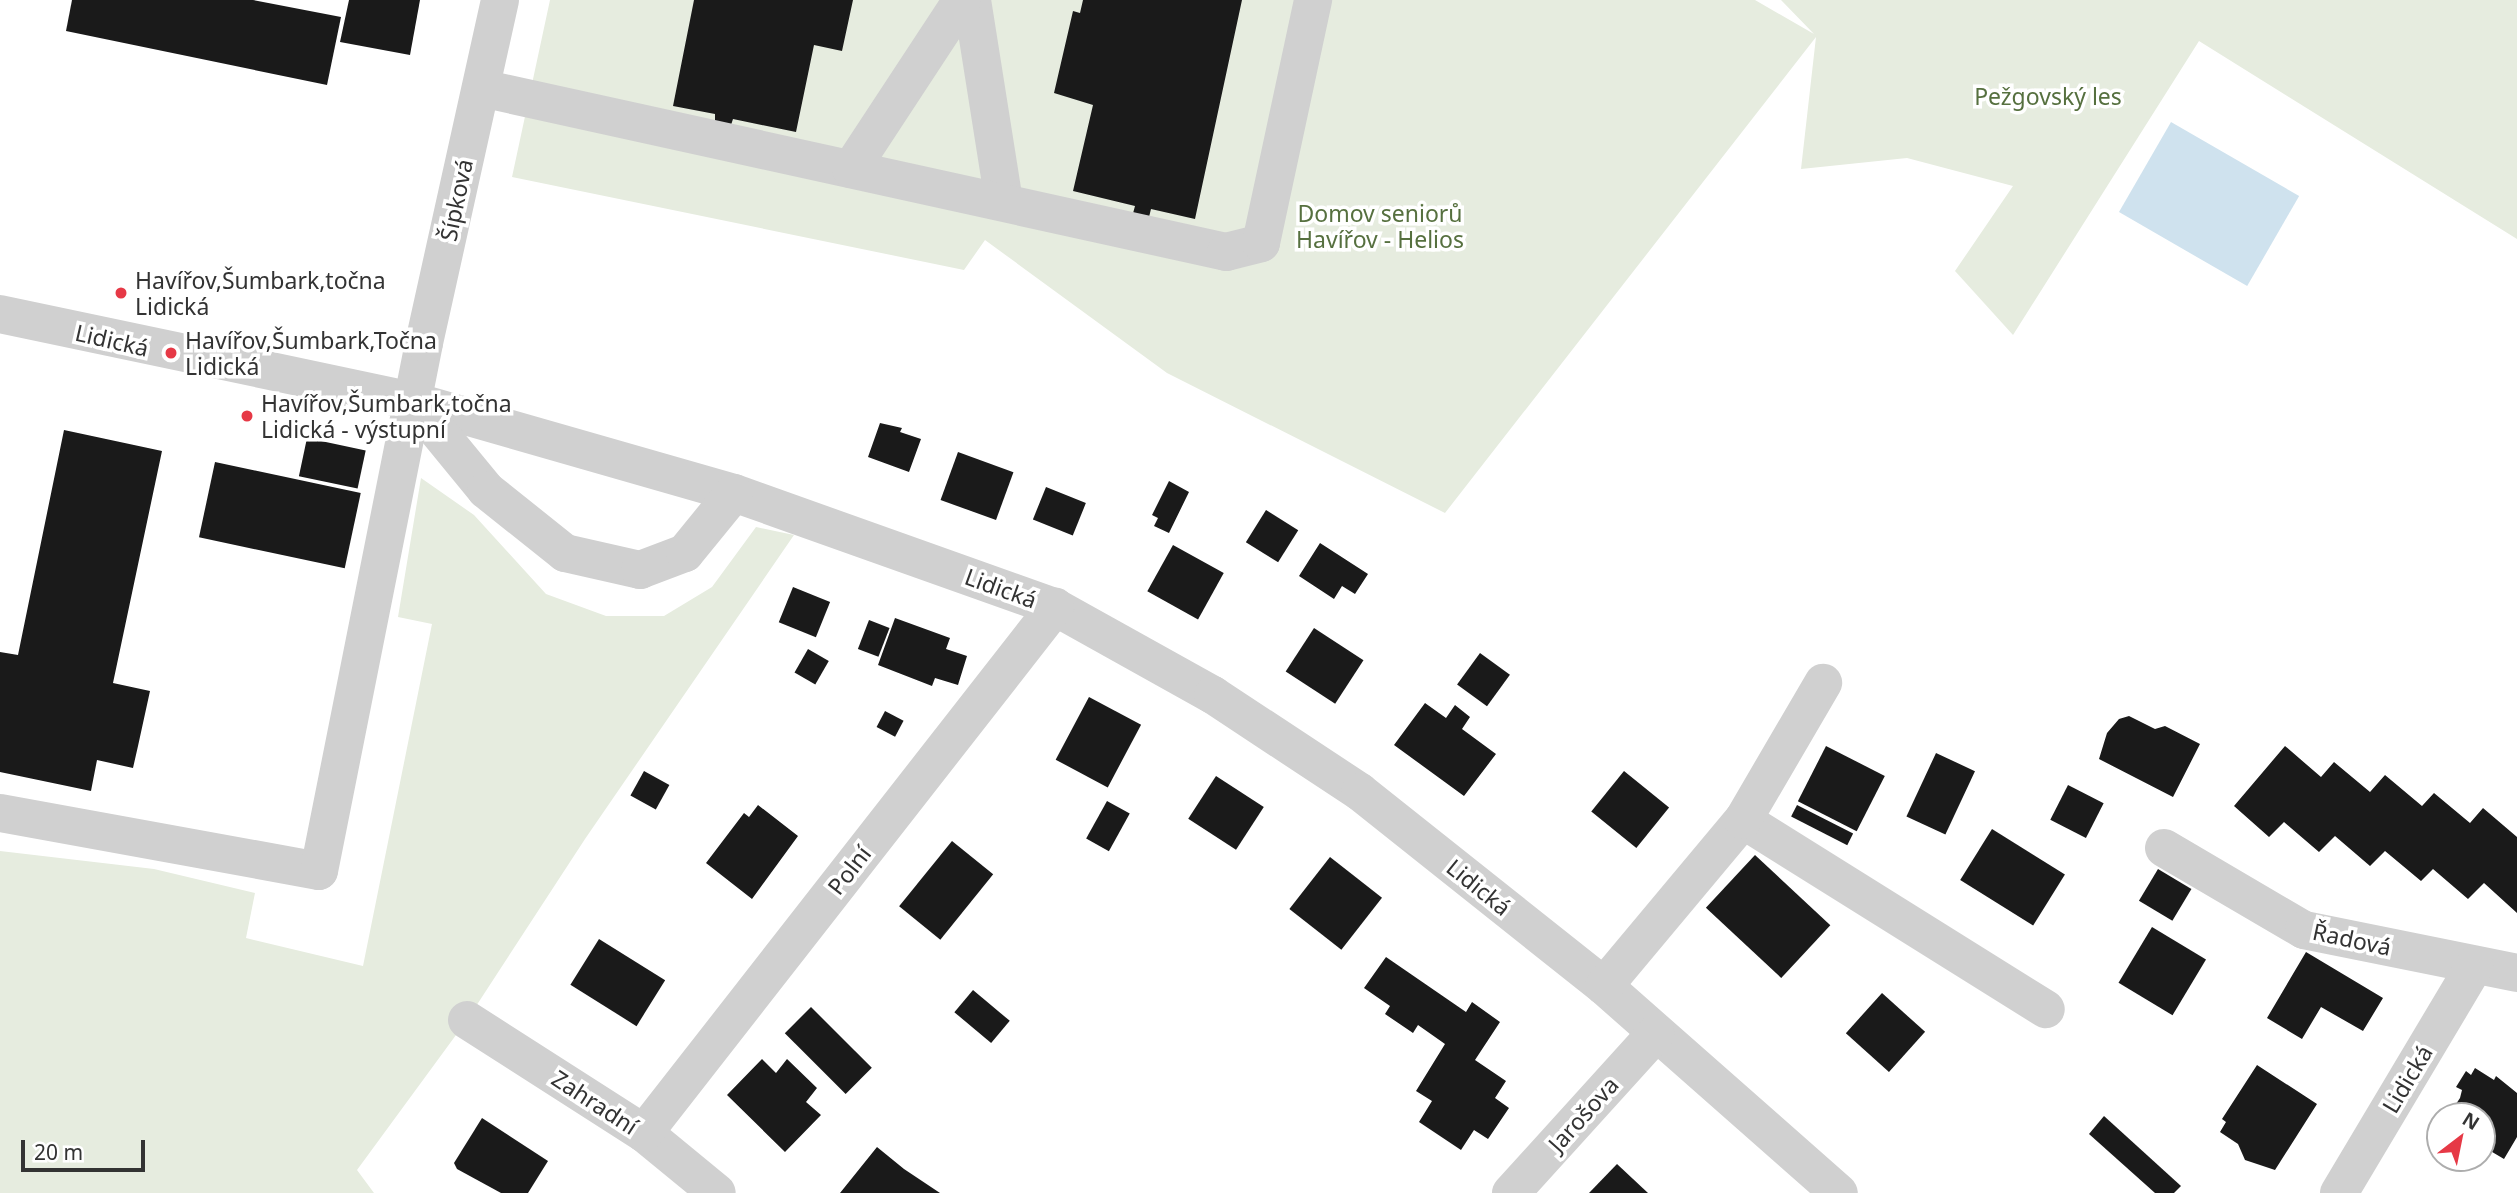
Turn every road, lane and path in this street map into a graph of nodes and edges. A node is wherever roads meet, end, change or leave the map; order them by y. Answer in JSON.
{"nodes":[{"id":1,"x":500,"y":0,"type":"edge"},
{"id":2,"x":962,"y":0,"type":"edge"},
{"id":3,"x":972,"y":0,"type":"edge"},
{"id":4,"x":1313,"y":0,"type":"edge"},
{"id":5,"x":481,"y":88,"type":"junction"},
{"id":6,"x":851,"y":169,"type":"junction"},
{"id":7,"x":1004,"y":201,"type":"junction"},
{"id":8,"x":0,"y":314,"type":"edge"},
{"id":9,"x":413,"y":401,"type":"junction"},
{"id":10,"x":734,"y":493,"type":"junction"},
{"id":11,"x":1055,"y":607,"type":"junction"},
{"id":12,"x":1823,"y":683,"type":"dead end"},
{"id":13,"x":0,"y":813,"type":"edge"},
{"id":14,"x":1743,"y":820,"type":"junction"},
{"id":15,"x":2164,"y":848,"type":"dead end"},
{"id":16,"x":2475,"y":965,"type":"junction"},
{"id":17,"x":2517,"y":973,"type":"edge"},
{"id":18,"x":1604,"y":986,"type":"junction"},
{"id":19,"x":2046,"y":1009,"type":"dead end"},
{"id":20,"x":467,"y":1020,"type":"dead end"},
{"id":21,"x":1655,"y":1034,"type":"junction"},
{"id":22,"x":644,"y":1133,"type":"junction"},
{"id":23,"x":717,"y":1193,"type":"edge"},
{"id":24,"x":1511,"y":1193,"type":"edge"},
{"id":25,"x":1839,"y":1193,"type":"edge"},
{"id":26,"x":2339,"y":1193,"type":"edge"}],
"edges":[{"from":1,"to":5,"type":"street","name":"Šípková"},
{"from":2,"to":6,"type":"street"},
{"from":3,"to":7,"type":"street"},
{"from":4,"to":7,"type":"street"},
{"from":5,"to":6,"type":"street"},
{"from":5,"to":9,"type":"street","name":"Šípková"},
{"from":6,"to":7,"type":"street"},
{"from":8,"to":9,"type":"street","name":"Lidická"},
{"from":9,"to":10,"type":"street","name":"Lidická"},
{"from":9,"to":10,"type":"street"},
{"from":9,"to":13,"type":"street","name":"Šípková"},
{"from":10,"to":11,"type":"street","name":"Lidická"},
{"from":11,"to":18,"type":"street","name":"Lidická"},
{"from":11,"to":22,"type":"street","name":"Polní"},
{"from":12,"to":14,"type":"street"},
{"from":14,"to":18,"type":"street"},
{"from":14,"to":19,"type":"street"},
{"from":15,"to":16,"type":"street","name":"Řadová"},
{"from":16,"to":17,"type":"street","name":"Řadová"},
{"from":16,"to":26,"type":"street","name":"Lidická"},
{"from":18,"to":21,"type":"street","name":"Lidická"},
{"from":20,"to":22,"type":"street","name":"Zahradní"},
{"from":21,"to":24,"type":"street","name":"Jarošova"},
{"from":21,"to":25,"type":"street","name":"Lidická"},
{"from":22,"to":23,"type":"street","name":"Zahradní"}]}
